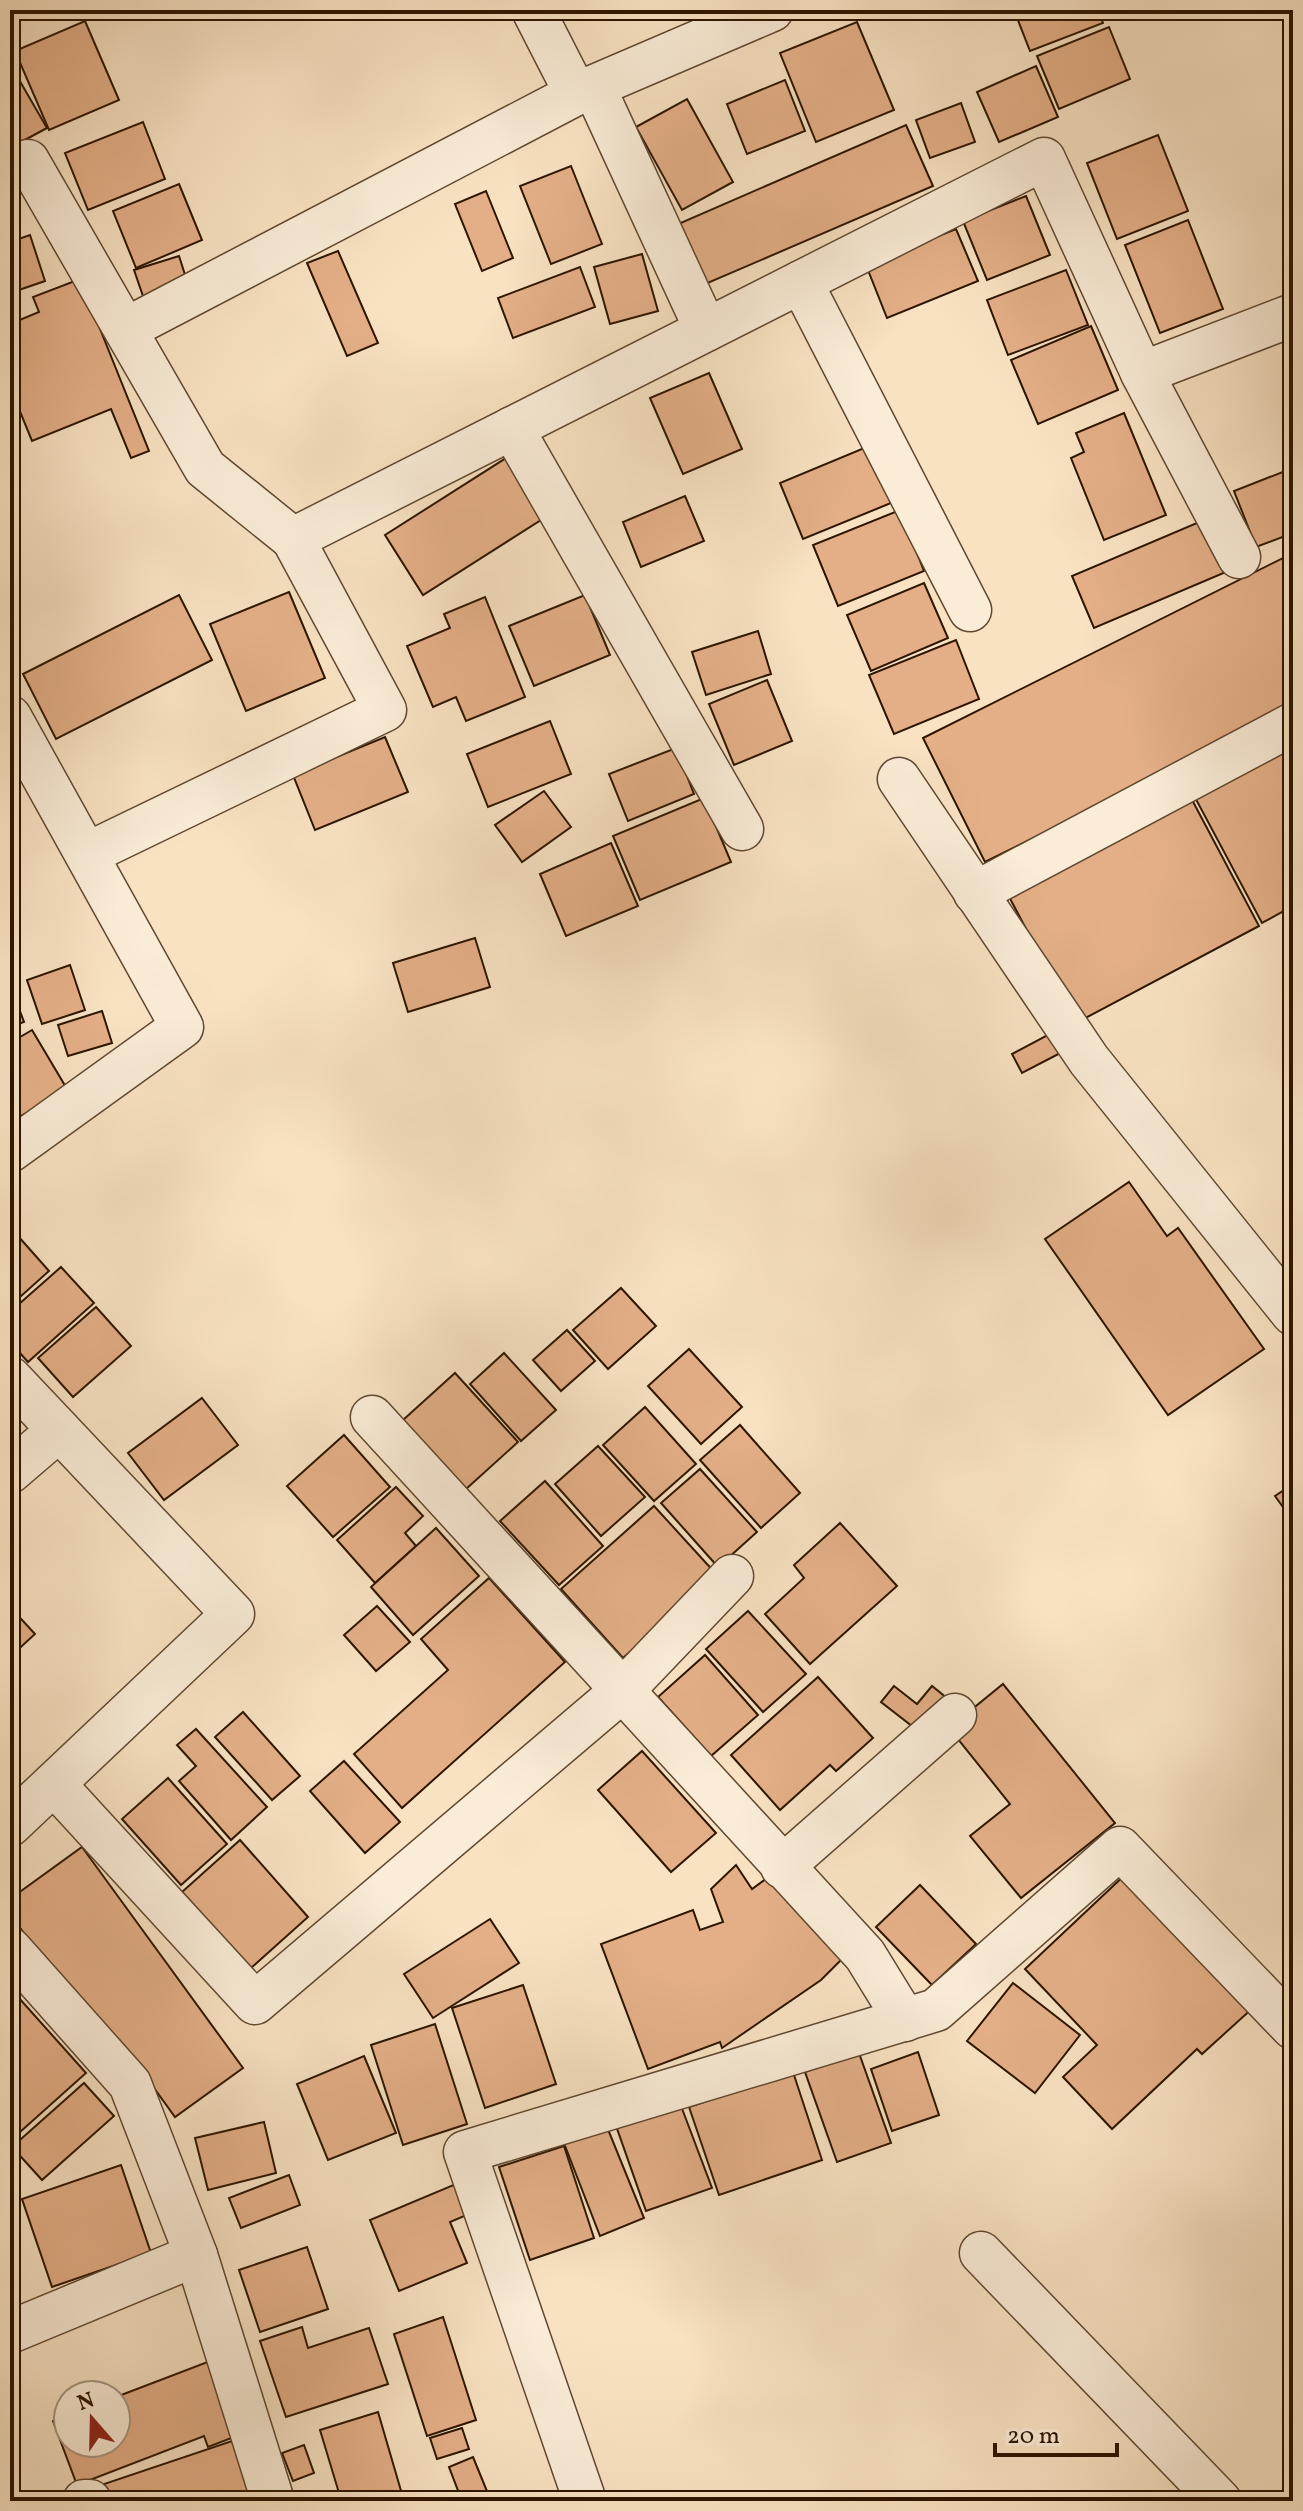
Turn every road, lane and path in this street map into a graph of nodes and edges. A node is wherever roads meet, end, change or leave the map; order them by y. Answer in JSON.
{"nodes":[{"id":1,"x":533,"y":10,"type":"edge"},
{"id":2,"x":772,"y":10,"type":"edge"},
{"id":3,"x":585,"y":90,"type":"junction"},
{"id":4,"x":10,"y":172,"type":"edge"},
{"id":5,"x":801,"y":282,"type":"junction"},
{"id":6,"x":1293,"y":315,"type":"edge"},
{"id":7,"x":126,"y":329,"type":"junction"},
{"id":8,"x":706,"y":330,"type":"junction"},
{"id":9,"x":1142,"y":373,"type":"junction"},
{"id":10,"x":512,"y":428,"type":"junction"},
{"id":11,"x":293,"y":539,"type":"junction"},
{"id":12,"x":1239,"y":557,"type":"dead end"},
{"id":13,"x":970,"y":610,"type":"dead end"},
{"id":14,"x":10,"y":717,"type":"edge"},
{"id":15,"x":1293,"y":724,"type":"edge"},
{"id":16,"x":899,"y":779,"type":"dead end"},
{"id":17,"x":742,"y":829,"type":"dead end"},
{"id":18,"x":87,"y":854,"type":"junction"},
{"id":19,"x":975,"y":893,"type":"junction"},
{"id":20,"x":10,"y":1151,"type":"edge"},
{"id":21,"x":1293,"y":1314,"type":"edge"},
{"id":22,"x":10,"y":1378,"type":"edge"},
{"id":23,"x":372,"y":1417,"type":"dead end"},
{"id":24,"x":59,"y":1430,"type":"junction"},
{"id":25,"x":10,"y":1472,"type":"edge"},
{"id":26,"x":732,"y":1576,"type":"dead end"},
{"id":27,"x":623,"y":1690,"type":"junction"},
{"id":28,"x":955,"y":1715,"type":"dead end"},
{"id":29,"x":54,"y":1784,"type":"junction"},
{"id":30,"x":10,"y":1825,"type":"edge"},
{"id":31,"x":782,"y":1867,"type":"junction"},
{"id":32,"x":10,"y":1949,"type":"edge"},
{"id":33,"x":905,"y":2020,"type":"junction"},
{"id":34,"x":1293,"y":2028,"type":"edge"},
{"id":35,"x":981,"y":2253,"type":"dead end"},
{"id":36,"x":196,"y":2255,"type":"junction"},
{"id":37,"x":10,"y":2332,"type":"edge"},
{"id":38,"x":84,"y":2501,"type":"edge"},
{"id":39,"x":90,"y":2501,"type":"edge"},
{"id":40,"x":273,"y":2501,"type":"edge"},
{"id":41,"x":585,"y":2501,"type":"edge"},
{"id":42,"x":1220,"y":2501,"type":"edge"}],
"edges":[{"from":1,"to":3,"type":"street"},
{"from":2,"to":3,"type":"street"},
{"from":3,"to":7,"type":"street"},
{"from":3,"to":8,"type":"street"},
{"from":4,"to":7,"type":"street"},
{"from":5,"to":8,"type":"street"},
{"from":5,"to":9,"type":"street"},
{"from":5,"to":13,"type":"street"},
{"from":6,"to":9,"type":"street"},
{"from":7,"to":11,"type":"street"},
{"from":8,"to":10,"type":"street"},
{"from":9,"to":12,"type":"street"},
{"from":10,"to":11,"type":"street"},
{"from":10,"to":17,"type":"street"},
{"from":11,"to":18,"type":"street"},
{"from":14,"to":18,"type":"street"},
{"from":15,"to":19,"type":"street"},
{"from":16,"to":19,"type":"street"},
{"from":18,"to":20,"type":"street"},
{"from":19,"to":21,"type":"street"},
{"from":22,"to":24,"type":"street"},
{"from":23,"to":27,"type":"street"},
{"from":24,"to":25,"type":"street"},
{"from":24,"to":29,"type":"street"},
{"from":26,"to":27,"type":"street"},
{"from":27,"to":29,"type":"street"},
{"from":27,"to":31,"type":"street"},
{"from":28,"to":31,"type":"street"},
{"from":29,"to":30,"type":"street"},
{"from":31,"to":33,"type":"street"},
{"from":32,"to":36,"type":"street"},
{"from":33,"to":34,"type":"street"},
{"from":33,"to":41,"type":"street"},
{"from":35,"to":42,"type":"street"},
{"from":36,"to":37,"type":"street"},
{"from":36,"to":40,"type":"street"},
{"from":38,"to":39,"type":"street"}]}
